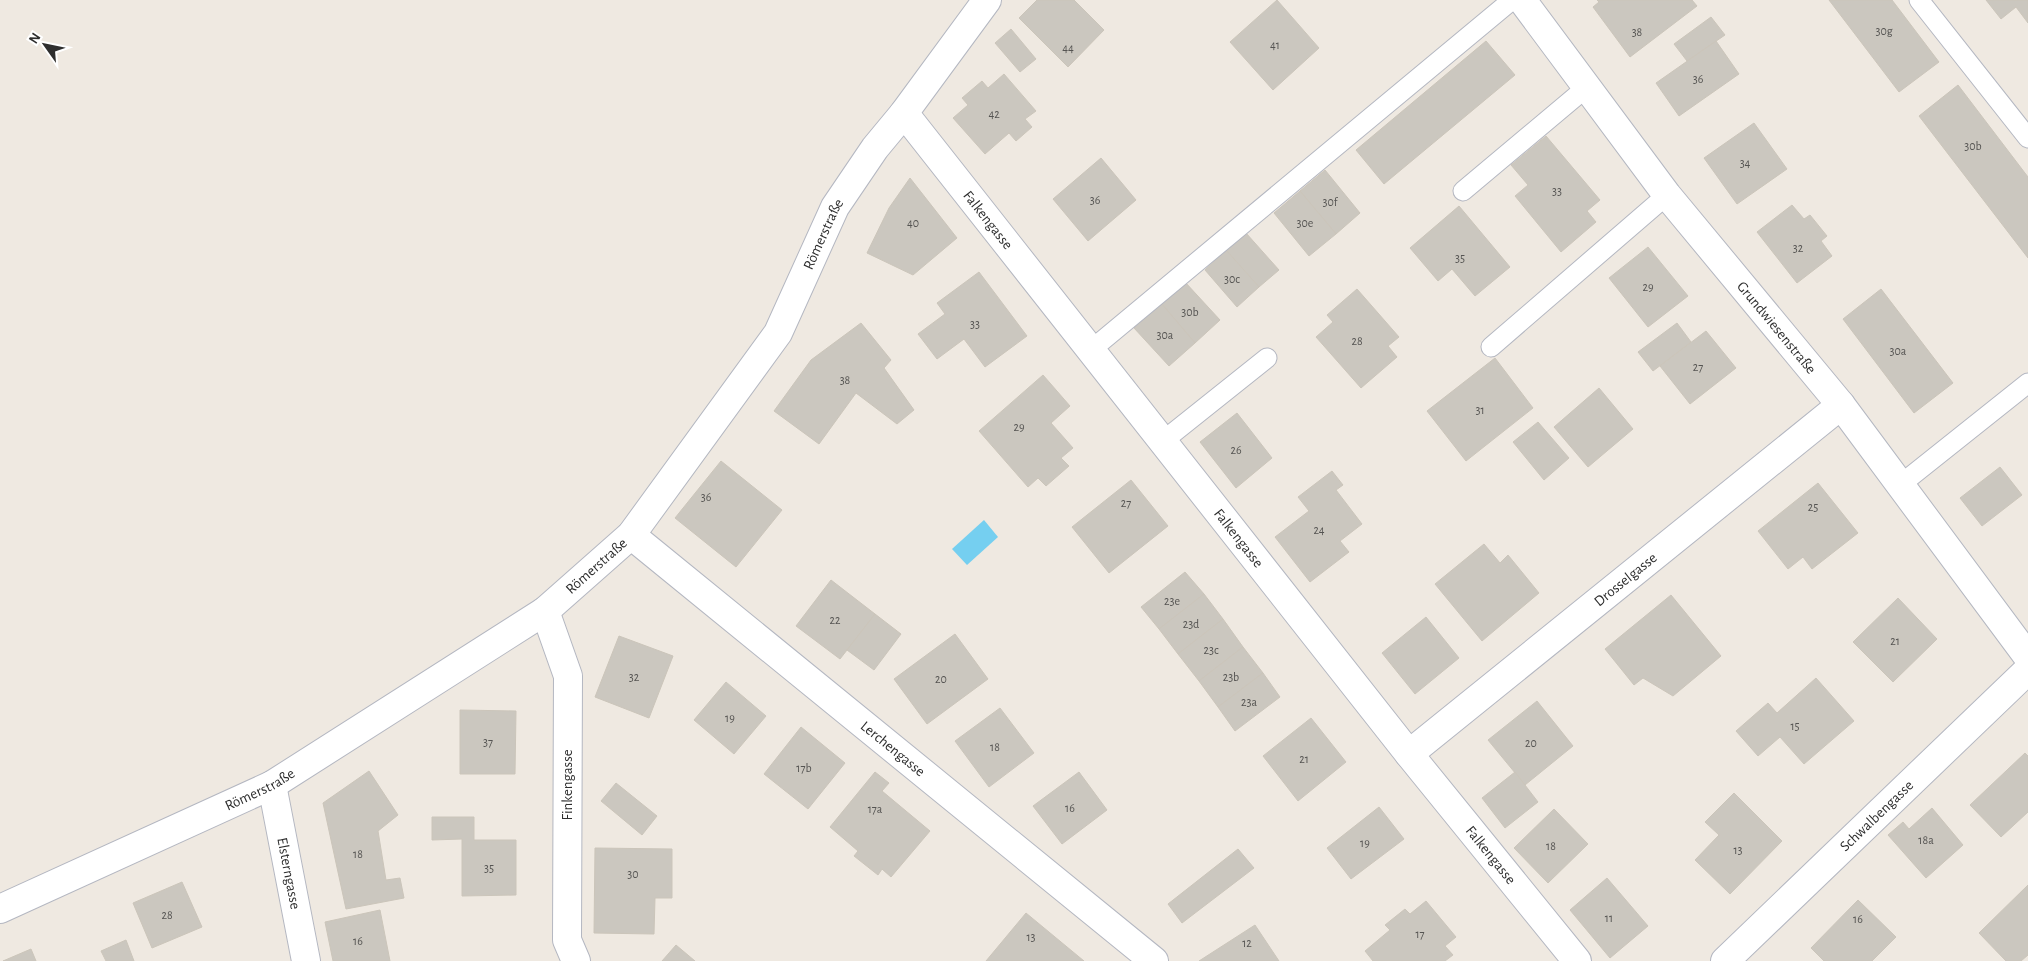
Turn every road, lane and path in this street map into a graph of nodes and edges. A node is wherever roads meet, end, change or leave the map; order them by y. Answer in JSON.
{"nodes":[{"id":1,"x":987,"y":0,"type":"edge"},
{"id":2,"x":1512,"y":0,"type":"edge"},
{"id":3,"x":1522,"y":0,"type":"edge"},
{"id":4,"x":1919,"y":0,"type":"edge"},
{"id":5,"x":1587,"y":87,"type":"junction"},
{"id":6,"x":904,"y":113,"type":"junction"},
{"id":7,"x":2026,"y":133,"type":"edge"},
{"id":8,"x":1463,"y":191,"type":"dead end"},
{"id":9,"x":1667,"y":195,"type":"junction"},
{"id":10,"x":1491,"y":347,"type":"dead end"},
{"id":11,"x":1091,"y":350,"type":"junction"},
{"id":12,"x":1267,"y":358,"type":"dead end"},
{"id":13,"x":2028,"y":384,"type":"edge"},
{"id":14,"x":1840,"y":405,"type":"junction"},
{"id":15,"x":1163,"y":441,"type":"junction"},
{"id":16,"x":1900,"y":485,"type":"junction"},
{"id":17,"x":631,"y":535,"type":"junction"},
{"id":18,"x":545,"y":611,"type":"junction"},
{"id":19,"x":2028,"y":657,"type":"edge"},
{"id":20,"x":2028,"y":670,"type":"edge"},
{"id":21,"x":1409,"y":754,"type":"junction"},
{"id":22,"x":272,"y":785,"type":"junction"},
{"id":23,"x":0,"y":909,"type":"edge"},
{"id":24,"x":306,"y":961,"type":"edge"},
{"id":25,"x":576,"y":961,"type":"edge"},
{"id":26,"x":1154,"y":961,"type":"edge"},
{"id":27,"x":1577,"y":961,"type":"edge"},
{"id":28,"x":1725,"y":961,"type":"edge"}],
"edges":[{"from":1,"to":6,"type":"street","name":"Römerstraße"},
{"from":2,"to":11,"type":"lane"},
{"from":3,"to":5,"type":"street","name":"Grundwiesenstraße"},
{"from":4,"to":7,"type":"lane"},
{"from":5,"to":8,"type":"lane"},
{"from":5,"to":9,"type":"street","name":"Grundwiesenstraße"},
{"from":6,"to":11,"type":"street","name":"Falkengasse"},
{"from":6,"to":17,"type":"street","name":"Römerstraße"},
{"from":9,"to":10,"type":"lane"},
{"from":9,"to":14,"type":"street","name":"Grundwiesenstraße"},
{"from":11,"to":15,"type":"street","name":"Falkengasse"},
{"from":12,"to":15,"type":"lane"},
{"from":13,"to":16,"type":"lane"},
{"from":14,"to":16,"type":"street","name":"Grundwiesenstraße"},
{"from":14,"to":21,"type":"street","name":"Drosselgasse"},
{"from":15,"to":21,"type":"street","name":"Falkengasse"},
{"from":16,"to":19,"type":"street","name":"Grundwiesenstraße"},
{"from":17,"to":18,"type":"street","name":"Römerstraße"},
{"from":17,"to":26,"type":"street","name":"Lerchengasse"},
{"from":18,"to":22,"type":"street","name":"Römerstraße"},
{"from":18,"to":25,"type":"street","name":"Finkengasse"},
{"from":20,"to":28,"type":"street","name":"Schwalbengasse"},
{"from":21,"to":27,"type":"street","name":"Falkengasse"},
{"from":22,"to":23,"type":"street","name":"Römerstraße"},
{"from":22,"to":24,"type":"street","name":"Elsterngasse"}]}
